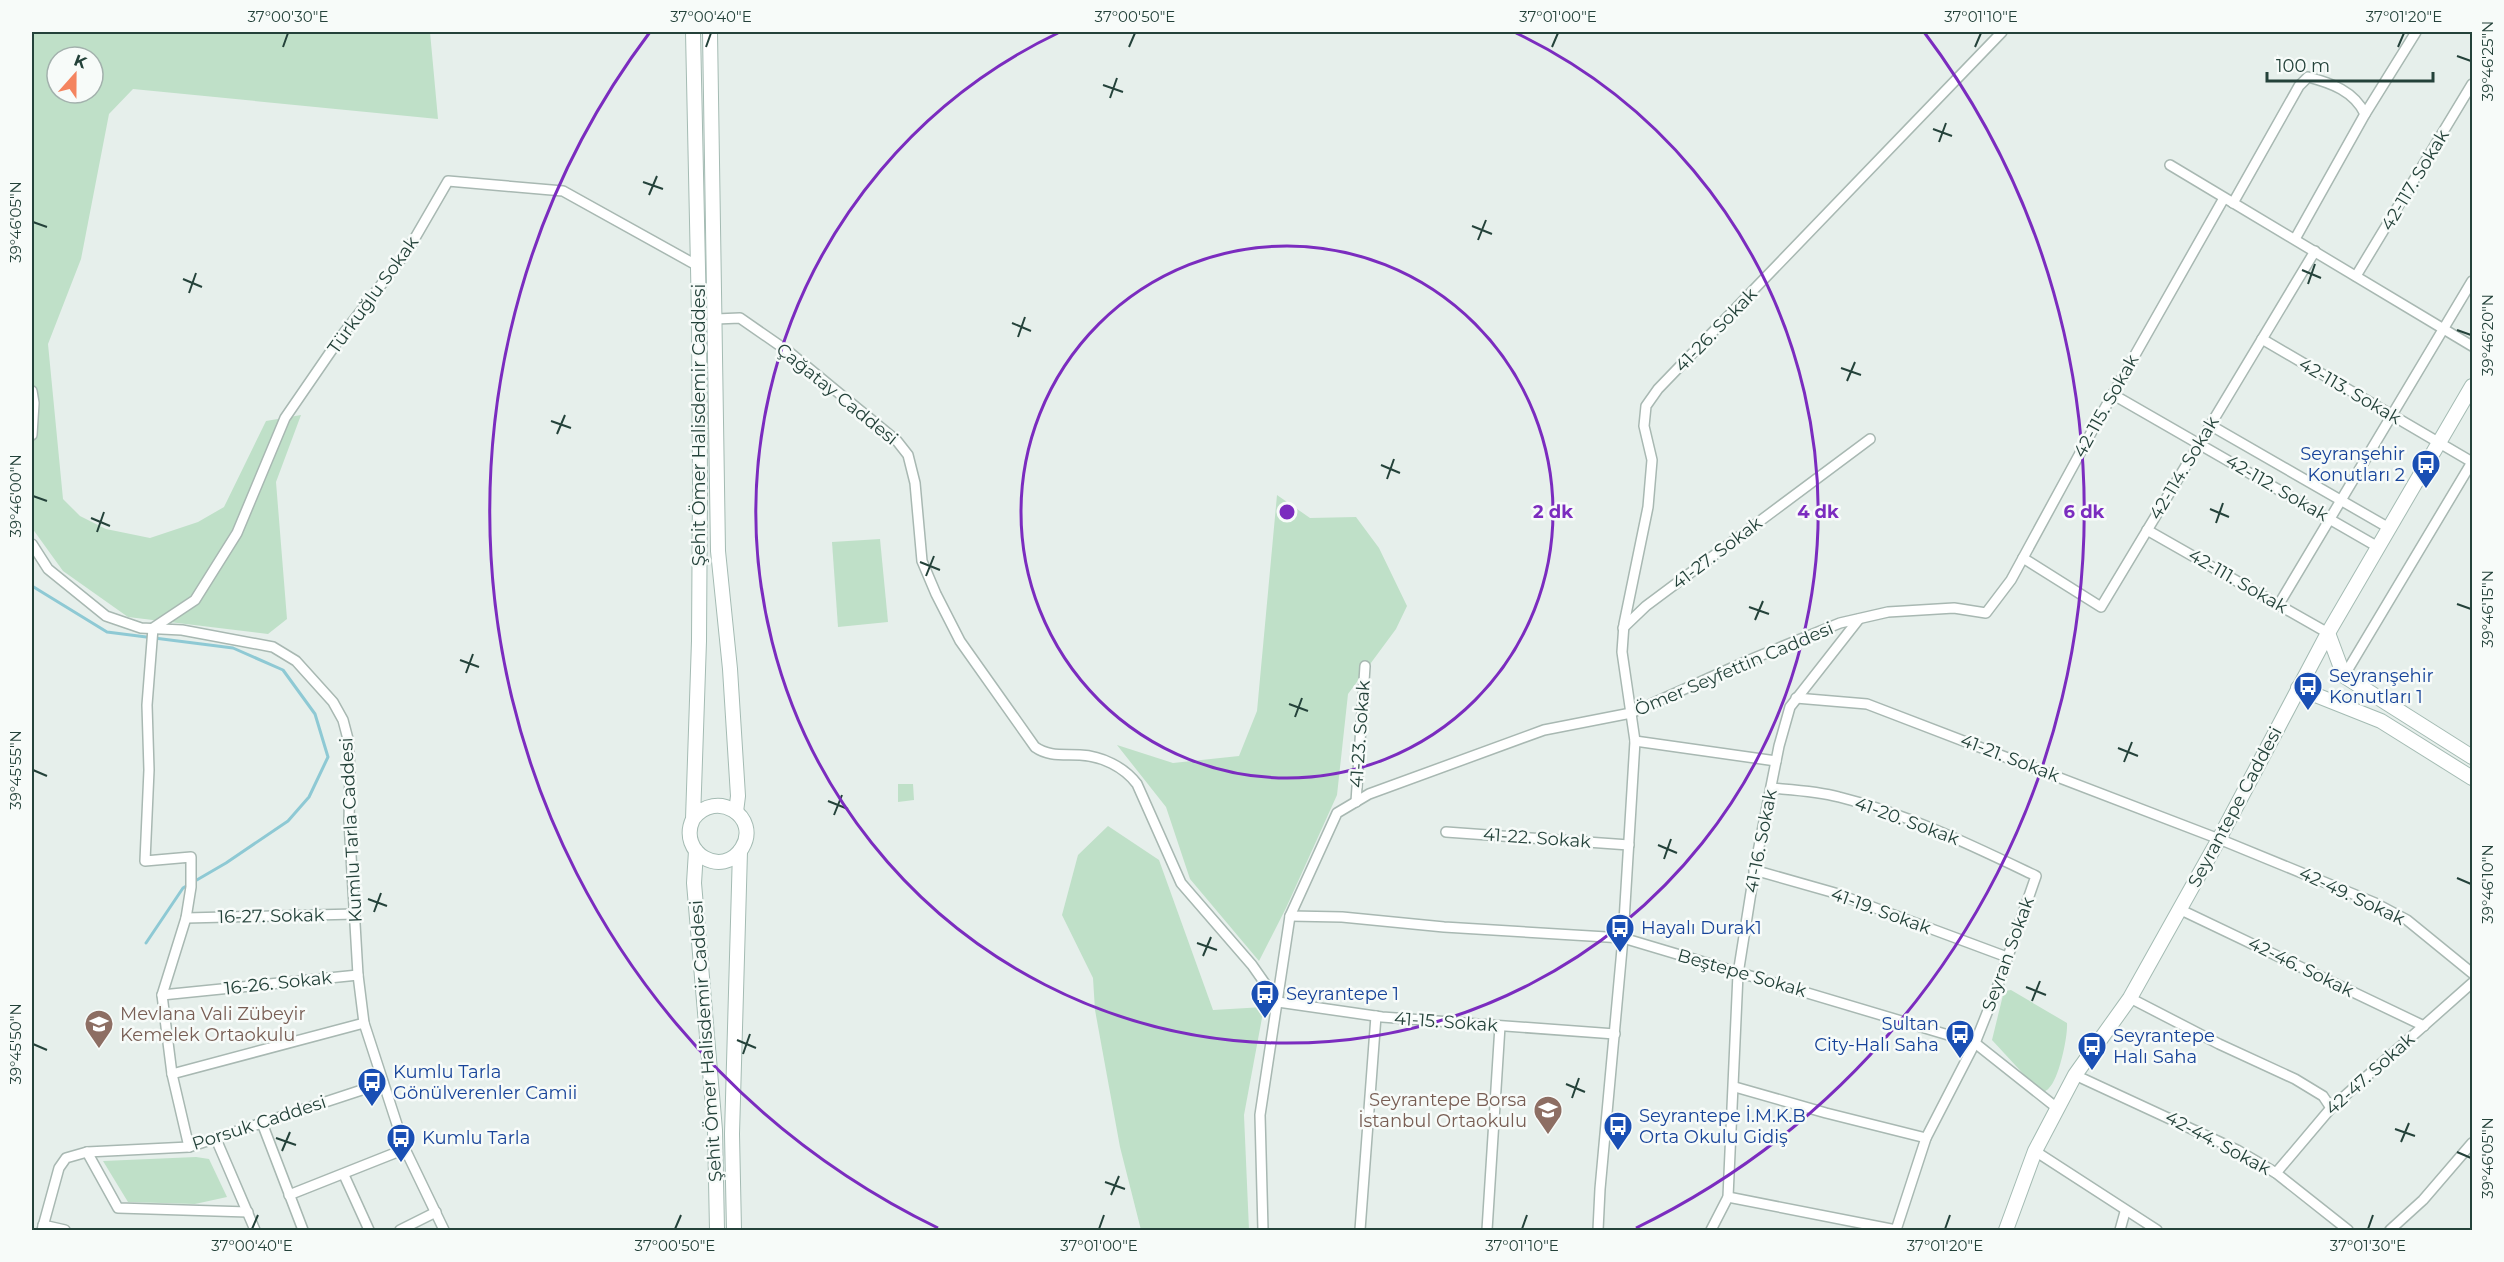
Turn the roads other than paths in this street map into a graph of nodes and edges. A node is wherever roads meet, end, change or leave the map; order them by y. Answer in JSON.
{"nodes":[{"id":1,"x":693,"y":32,"type":"edge"},
{"id":2,"x":710,"y":32,"type":"edge"},
{"id":3,"x":2002,"y":32,"type":"edge"},
{"id":4,"x":2416,"y":32,"type":"edge"},
{"id":5,"x":2471,"y":89,"type":"edge"},
{"id":6,"x":2364,"y":114,"type":"junction"},
{"id":7,"x":2170,"y":165,"type":"dead end"},
{"id":8,"x":2224,"y":198,"type":"junction"},
{"id":9,"x":2233,"y":203,"type":"junction"},
{"id":10,"x":2295,"y":239,"type":"junction"},
{"id":11,"x":2315,"y":251,"type":"junction"},
{"id":12,"x":698,"y":266,"type":"junction"},
{"id":13,"x":2356,"y":276,"type":"junction"},
{"id":14,"x":2472,"y":281,"type":"edge"},
{"id":15,"x":716,"y":319,"type":"junction"},
{"id":16,"x":2445,"y":330,"type":"junction"},
{"id":17,"x":2262,"y":339,"type":"junction"},
{"id":18,"x":2472,"y":346,"type":"edge"},
{"id":19,"x":2472,"y":386,"type":"edge"},
{"id":20,"x":32,"y":391,"type":"edge"},
{"id":21,"x":2112,"y":394,"type":"junction"},
{"id":22,"x":2392,"y":415,"type":"junction"},
{"id":23,"x":2210,"y":425,"type":"junction"},
{"id":24,"x":32,"y":435,"type":"edge"},
{"id":25,"x":1870,"y":439,"type":"dead end"},
{"id":26,"x":2439,"y":443,"type":"junction"},
{"id":27,"x":2199,"y":444,"type":"junction"},
{"id":28,"x":2472,"y":462,"type":"edge"},
{"id":29,"x":2341,"y":501,"type":"junction"},
{"id":30,"x":2330,"y":519,"type":"junction"},
{"id":31,"x":2389,"y":528,"type":"junction"},
{"id":32,"x":2147,"y":530,"type":"junction"},
{"id":33,"x":32,"y":544,"type":"edge"},
{"id":34,"x":2378,"y":547,"type":"junction"},
{"id":35,"x":2023,"y":558,"type":"junction"},
{"id":36,"x":2279,"y":604,"type":"junction"},
{"id":37,"x":1986,"y":613,"type":"joint"},
{"id":38,"x":1860,"y":618,"type":"junction"},
{"id":39,"x":1623,"y":628,"type":"junction"},
{"id":40,"x":2328,"y":633,"type":"junction"},
{"id":41,"x":152,"y":637,"type":"junction"},
{"id":42,"x":1365,"y":666,"type":"dead end"},
{"id":43,"x":2344,"y":676,"type":"junction"},
{"id":44,"x":2298,"y":688,"type":"junction"},
{"id":45,"x":1796,"y":698,"type":"junction"},
{"id":46,"x":1631,"y":713,"type":"junction"},
{"id":47,"x":1635,"y":741,"type":"junction"},
{"id":48,"x":2472,"y":757,"type":"edge"},
{"id":49,"x":1776,"y":761,"type":"junction"},
{"id":50,"x":2472,"y":778,"type":"edge"},
{"id":51,"x":1771,"y":788,"type":"junction"},
{"id":52,"x":1356,"y":802,"type":"junction"},
{"id":53,"x":736,"y":812,"type":"junction"},
{"id":54,"x":693,"y":819,"type":"junction"},
{"id":55,"x":1446,"y":832,"type":"dead end"},
{"id":56,"x":2219,"y":838,"type":"junction"},
{"id":57,"x":1629,"y":845,"type":"junction"},
{"id":58,"x":696,"y":851,"type":"junction"},
{"id":59,"x":740,"y":851,"type":"junction"},
{"id":60,"x":1754,"y":870,"type":"junction"},
{"id":61,"x":2036,"y":876,"type":"joint"},
{"id":62,"x":2179,"y":909,"type":"junction"},
{"id":63,"x":355,"y":914,"type":"junction"},
{"id":64,"x":1290,"y":916,"type":"junction"},
{"id":65,"x":186,"y":918,"type":"junction"},
{"id":66,"x":1623,"y":938,"type":"junction"},
{"id":67,"x":2007,"y":957,"type":"junction"},
{"id":68,"x":2472,"y":973,"type":"edge"},
{"id":69,"x":1738,"y":974,"type":"junction"},
{"id":70,"x":358,"y":975,"type":"junction"},
{"id":71,"x":2472,"y":983,"type":"edge"},
{"id":72,"x":162,"y":995,"type":"junction"},
{"id":73,"x":2130,"y":998,"type":"junction"},
{"id":74,"x":1278,"y":1002,"type":"junction"},
{"id":75,"x":1376,"y":1016,"type":"junction"},
{"id":76,"x":364,"y":1023,"type":"junction"},
{"id":77,"x":1500,"y":1026,"type":"junction"},
{"id":78,"x":2424,"y":1026,"type":"junction"},
{"id":79,"x":1615,"y":1034,"type":"junction"},
{"id":80,"x":1975,"y":1043,"type":"junction"},
{"id":81,"x":172,"y":1074,"type":"junction"},
{"id":82,"x":2075,"y":1075,"type":"junction"},
{"id":83,"x":383,"y":1083,"type":"junction"},
{"id":84,"x":1735,"y":1087,"type":"junction"},
{"id":85,"x":2057,"y":1108,"type":"junction"},
{"id":86,"x":2331,"y":1108,"type":"junction"},
{"id":87,"x":262,"y":1123,"type":"junction"},
{"id":88,"x":216,"y":1138,"type":"junction"},
{"id":89,"x":1926,"y":1138,"type":"junction"},
{"id":90,"x":2472,"y":1143,"type":"edge"},
{"id":91,"x":189,"y":1148,"type":"junction"},
{"id":92,"x":405,"y":1149,"type":"junction"},
{"id":93,"x":2035,"y":1151,"type":"junction"},
{"id":94,"x":87,"y":1152,"type":"junction"},
{"id":95,"x":2276,"y":1173,"type":"junction"},
{"id":96,"x":344,"y":1175,"type":"junction"},
{"id":97,"x":289,"y":1195,"type":"junction"},
{"id":98,"x":1728,"y":1197,"type":"junction"},
{"id":99,"x":248,"y":1212,"type":"junction"},
{"id":100,"x":436,"y":1212,"type":"junction"},
{"id":101,"x":2125,"y":1212,"type":"junction"},
{"id":102,"x":43,"y":1228,"type":"edge"},
{"id":103,"x":65,"y":1230,"type":"edge"},
{"id":104,"x":255,"y":1230,"type":"edge"},
{"id":105,"x":303,"y":1230,"type":"edge"},
{"id":106,"x":369,"y":1230,"type":"edge"},
{"id":107,"x":400,"y":1230,"type":"edge"},
{"id":108,"x":444,"y":1230,"type":"edge"},
{"id":109,"x":717,"y":1230,"type":"edge"},
{"id":110,"x":734,"y":1230,"type":"edge"},
{"id":111,"x":1263,"y":1230,"type":"edge"},
{"id":112,"x":1360,"y":1230,"type":"edge"},
{"id":113,"x":1487,"y":1230,"type":"edge"},
{"id":114,"x":1598,"y":1230,"type":"edge"},
{"id":115,"x":1711,"y":1230,"type":"edge"},
{"id":116,"x":1896,"y":1230,"type":"edge"},
{"id":117,"x":2006,"y":1230,"type":"edge"},
{"id":118,"x":2120,"y":1230,"type":"edge"},
{"id":119,"x":2157,"y":1230,"type":"edge"},
{"id":120,"x":2348,"y":1230,"type":"edge"},
{"id":121,"x":2390,"y":1230,"type":"edge"}],
"edges":[{"from":1,"to":12,"type":"main road","name":"Şehit Ömer Halisdemir Caddesi"},
{"from":2,"to":15,"type":"main road","name":"Şehit Ömer Halisdemir Caddesi"},
{"from":3,"to":39,"type":"street","name":"41-26. Sokak"},
{"from":4,"to":6,"type":"street"},
{"from":5,"to":13,"type":"street","name":"42-117. Sokak"},
{"from":6,"to":9,"type":"street"},
{"from":6,"to":10,"type":"street"},
{"from":7,"to":8,"type":"street"},
{"from":8,"to":9,"type":"street"},
{"from":8,"to":21,"type":"street","name":"42-115. Sokak"},
{"from":9,"to":10,"type":"street"},
{"from":10,"to":11,"type":"street"},
{"from":11,"to":13,"type":"street"},
{"from":11,"to":17,"type":"street","name":"42-114. Sokak"},
{"from":12,"to":41,"type":"street","name":"Türkuğlu Sokak"},
{"from":12,"to":54,"type":"main road","name":"Şehit Ömer Halisdemir Caddesi"},
{"from":13,"to":16,"type":"street"},
{"from":14,"to":16,"type":"street"},
{"from":15,"to":53,"type":"main road","name":"Şehit Ömer Halisdemir Caddesi"},
{"from":15,"to":74,"type":"street","name":"Çağatay Caddesi"},
{"from":16,"to":18,"type":"street"},
{"from":16,"to":22,"type":"street"},
{"from":17,"to":22,"type":"street","name":"42-113. Sokak"},
{"from":17,"to":23,"type":"street","name":"42-114. Sokak"},
{"from":19,"to":26,"type":"main road","name":"Seyrantepe Caddesi"},
{"from":20,"to":24,"type":"street"},
{"from":21,"to":27,"type":"street","name":"42-112. Sokak"},
{"from":21,"to":35,"type":"street","name":"42-115. Sokak"},
{"from":22,"to":26,"type":"street","name":"42-113. Sokak"},
{"from":22,"to":29,"type":"street"},
{"from":23,"to":27,"type":"street","name":"42-114. Sokak"},
{"from":23,"to":29,"type":"street","name":"42-112. Sokak"},
{"from":25,"to":39,"type":"street","name":"41-27. Sokak"},
{"from":26,"to":28,"type":"street","name":"42-113. Sokak"},
{"from":26,"to":31,"type":"main road","name":"Seyrantepe Caddesi"},
{"from":27,"to":30,"type":"street","name":"42-112. Sokak"},
{"from":27,"to":32,"type":"street","name":"42-114. Sokak"},
{"from":28,"to":43,"type":"street"},
{"from":29,"to":30,"type":"street"},
{"from":29,"to":31,"type":"street","name":"42-112. Sokak"},
{"from":30,"to":34,"type":"street","name":"42-112. Sokak"},
{"from":30,"to":36,"type":"street"},
{"from":31,"to":34,"type":"main road","name":"Seyrantepe Caddesi"},
{"from":32,"to":35,"type":"street","name":"42-114. Sokak"},
{"from":32,"to":36,"type":"street","name":"42-111. Sokak"},
{"from":33,"to":41,"type":"street","name":"Kumlu Tarla Caddesi"},
{"from":34,"to":40,"type":"main road","name":"Seyrantepe Caddesi"},
{"from":35,"to":37,"type":"street","name":"42-115. Sokak"},
{"from":36,"to":40,"type":"street","name":"42-111. Sokak"},
{"from":37,"to":38,"type":"street","name":"Ömer Seyfettin Caddesi"},
{"from":38,"to":45,"type":"street","name":"41-16. Sokak"},
{"from":38,"to":46,"type":"street","name":"Ömer Seyfettin Caddesi"},
{"from":39,"to":46,"type":"street","name":"41-26. Sokak"},
{"from":40,"to":43,"type":"main road"},
{"from":40,"to":44,"type":"main road","name":"Seyrantepe Caddesi"},
{"from":41,"to":63,"type":"street","name":"Kumlu Tarla Caddesi"},
{"from":41,"to":65,"type":"street"},
{"from":42,"to":52,"type":"street","name":"41-23. Sokak"},
{"from":43,"to":48,"type":"main road"},
{"from":44,"to":50,"type":"main road"},
{"from":44,"to":56,"type":"main road","name":"Seyrantepe Caddesi"},
{"from":45,"to":49,"type":"street","name":"41-16. Sokak"},
{"from":45,"to":56,"type":"street","name":"41-21. Sokak"},
{"from":46,"to":47,"type":"street","name":"41-26. Sokak"},
{"from":46,"to":52,"type":"street","name":"Ömer Seyfettin Caddesi"},
{"from":47,"to":49,"type":"street"},
{"from":47,"to":57,"type":"street","name":"41-26. Sokak"},
{"from":49,"to":51,"type":"street","name":"41-16. Sokak"},
{"from":51,"to":60,"type":"street","name":"41-16. Sokak"},
{"from":51,"to":61,"type":"street","name":"41-20. Sokak"},
{"from":52,"to":64,"type":"street","name":"Ömer Seyfettin Caddesi"},
{"from":53,"to":54,"type":"main road"},
{"from":53,"to":59,"type":"main road"},
{"from":54,"to":58,"type":"main road"},
{"from":55,"to":57,"type":"street","name":"41-22. Sokak"},
{"from":56,"to":62,"type":"main road","name":"Seyrantepe Caddesi"},
{"from":56,"to":68,"type":"street","name":"42-49. Sokak"},
{"from":57,"to":66,"type":"street","name":"41-26. Sokak"},
{"from":58,"to":59,"type":"main road"},
{"from":58,"to":109,"type":"main road","name":"Şehit Ömer Halisdemir Caddesi"},
{"from":59,"to":110,"type":"main road","name":"Şehit Ömer Halisdemir Caddesi"},
{"from":60,"to":67,"type":"street","name":"41-19. Sokak"},
{"from":60,"to":69,"type":"street","name":"41-16. Sokak"},
{"from":61,"to":67,"type":"street","name":"Seyran Sokak"},
{"from":62,"to":73,"type":"main road","name":"Seyrantepe Caddesi"},
{"from":62,"to":78,"type":"street","name":"42-46. Sokak"},
{"from":63,"to":65,"type":"street","name":"16-27. Sokak"},
{"from":63,"to":70,"type":"street","name":"Kumlu Tarla Caddesi"},
{"from":64,"to":66,"type":"street","name":"Beştepe Sokak"},
{"from":64,"to":74,"type":"street","name":"Ömer Seyfettin Caddesi"},
{"from":65,"to":72,"type":"street"},
{"from":66,"to":69,"type":"street","name":"Beştepe Sokak"},
{"from":66,"to":79,"type":"street","name":"41-26. Sokak"},
{"from":67,"to":80,"type":"street","name":"Seyran Sokak"},
{"from":69,"to":80,"type":"street","name":"Beştepe Sokak"},
{"from":69,"to":84,"type":"street","name":"41-16. Sokak"},
{"from":70,"to":72,"type":"street","name":"16-26. Sokak"},
{"from":70,"to":76,"type":"street","name":"Kumlu Tarla Caddesi"},
{"from":71,"to":78,"type":"street","name":"42-47. Sokak"},
{"from":72,"to":81,"type":"street"},
{"from":73,"to":82,"type":"main road","name":"Seyrantepe Caddesi"},
{"from":73,"to":86,"type":"street"},
{"from":74,"to":75,"type":"street","name":"41-15. Sokak"},
{"from":74,"to":111,"type":"street","name":"Ömer Seyfettin Caddesi"},
{"from":75,"to":77,"type":"street","name":"41-15. Sokak"},
{"from":75,"to":112,"type":"street"},
{"from":76,"to":81,"type":"street"},
{"from":76,"to":83,"type":"street","name":"Kumlu Tarla Caddesi"},
{"from":77,"to":79,"type":"street","name":"41-15. Sokak"},
{"from":77,"to":113,"type":"street"},
{"from":78,"to":86,"type":"street","name":"42-47. Sokak"},
{"from":79,"to":114,"type":"street","name":"41-26. Sokak"},
{"from":80,"to":85,"type":"street"},
{"from":80,"to":89,"type":"street","name":"Seyran Sokak"},
{"from":81,"to":91,"type":"street"},
{"from":82,"to":85,"type":"main road","name":"Seyrantepe Caddesi"},
{"from":82,"to":95,"type":"street","name":"42-44. Sokak"},
{"from":83,"to":87,"type":"street","name":"Porsuk Caddesi"},
{"from":83,"to":92,"type":"street","name":"Kumlu Tarla Caddesi"},
{"from":84,"to":89,"type":"street"},
{"from":84,"to":98,"type":"street","name":"41-16. Sokak"},
{"from":85,"to":93,"type":"main road","name":"Seyrantepe Caddesi"},
{"from":86,"to":95,"type":"street","name":"42-47. Sokak"},
{"from":87,"to":88,"type":"street","name":"Porsuk Caddesi"},
{"from":87,"to":97,"type":"street"},
{"from":88,"to":91,"type":"street","name":"Porsuk Caddesi"},
{"from":88,"to":99,"type":"street"},
{"from":89,"to":116,"type":"street","name":"Seyran Sokak"},
{"from":90,"to":121,"type":"street"},
{"from":91,"to":94,"type":"street","name":"Porsuk Caddesi"},
{"from":92,"to":96,"type":"street"},
{"from":92,"to":100,"type":"street","name":"Kumlu Tarla Caddesi"},
{"from":93,"to":101,"type":"street"},
{"from":93,"to":117,"type":"main road","name":"Seyrantepe Caddesi"},
{"from":94,"to":99,"type":"street"},
{"from":94,"to":102,"type":"street","name":"Porsuk Caddesi"},
{"from":95,"to":120,"type":"street","name":"42-44. Sokak"},
{"from":96,"to":97,"type":"street"},
{"from":96,"to":106,"type":"street"},
{"from":97,"to":105,"type":"street"},
{"from":98,"to":115,"type":"street","name":"41-16. Sokak"},
{"from":98,"to":116,"type":"street"},
{"from":99,"to":104,"type":"street"},
{"from":100,"to":107,"type":"street"},
{"from":100,"to":108,"type":"street","name":"Kumlu Tarla Caddesi"},
{"from":101,"to":118,"type":"street"},
{"from":101,"to":119,"type":"street"},
{"from":102,"to":103,"type":"street"}]}
